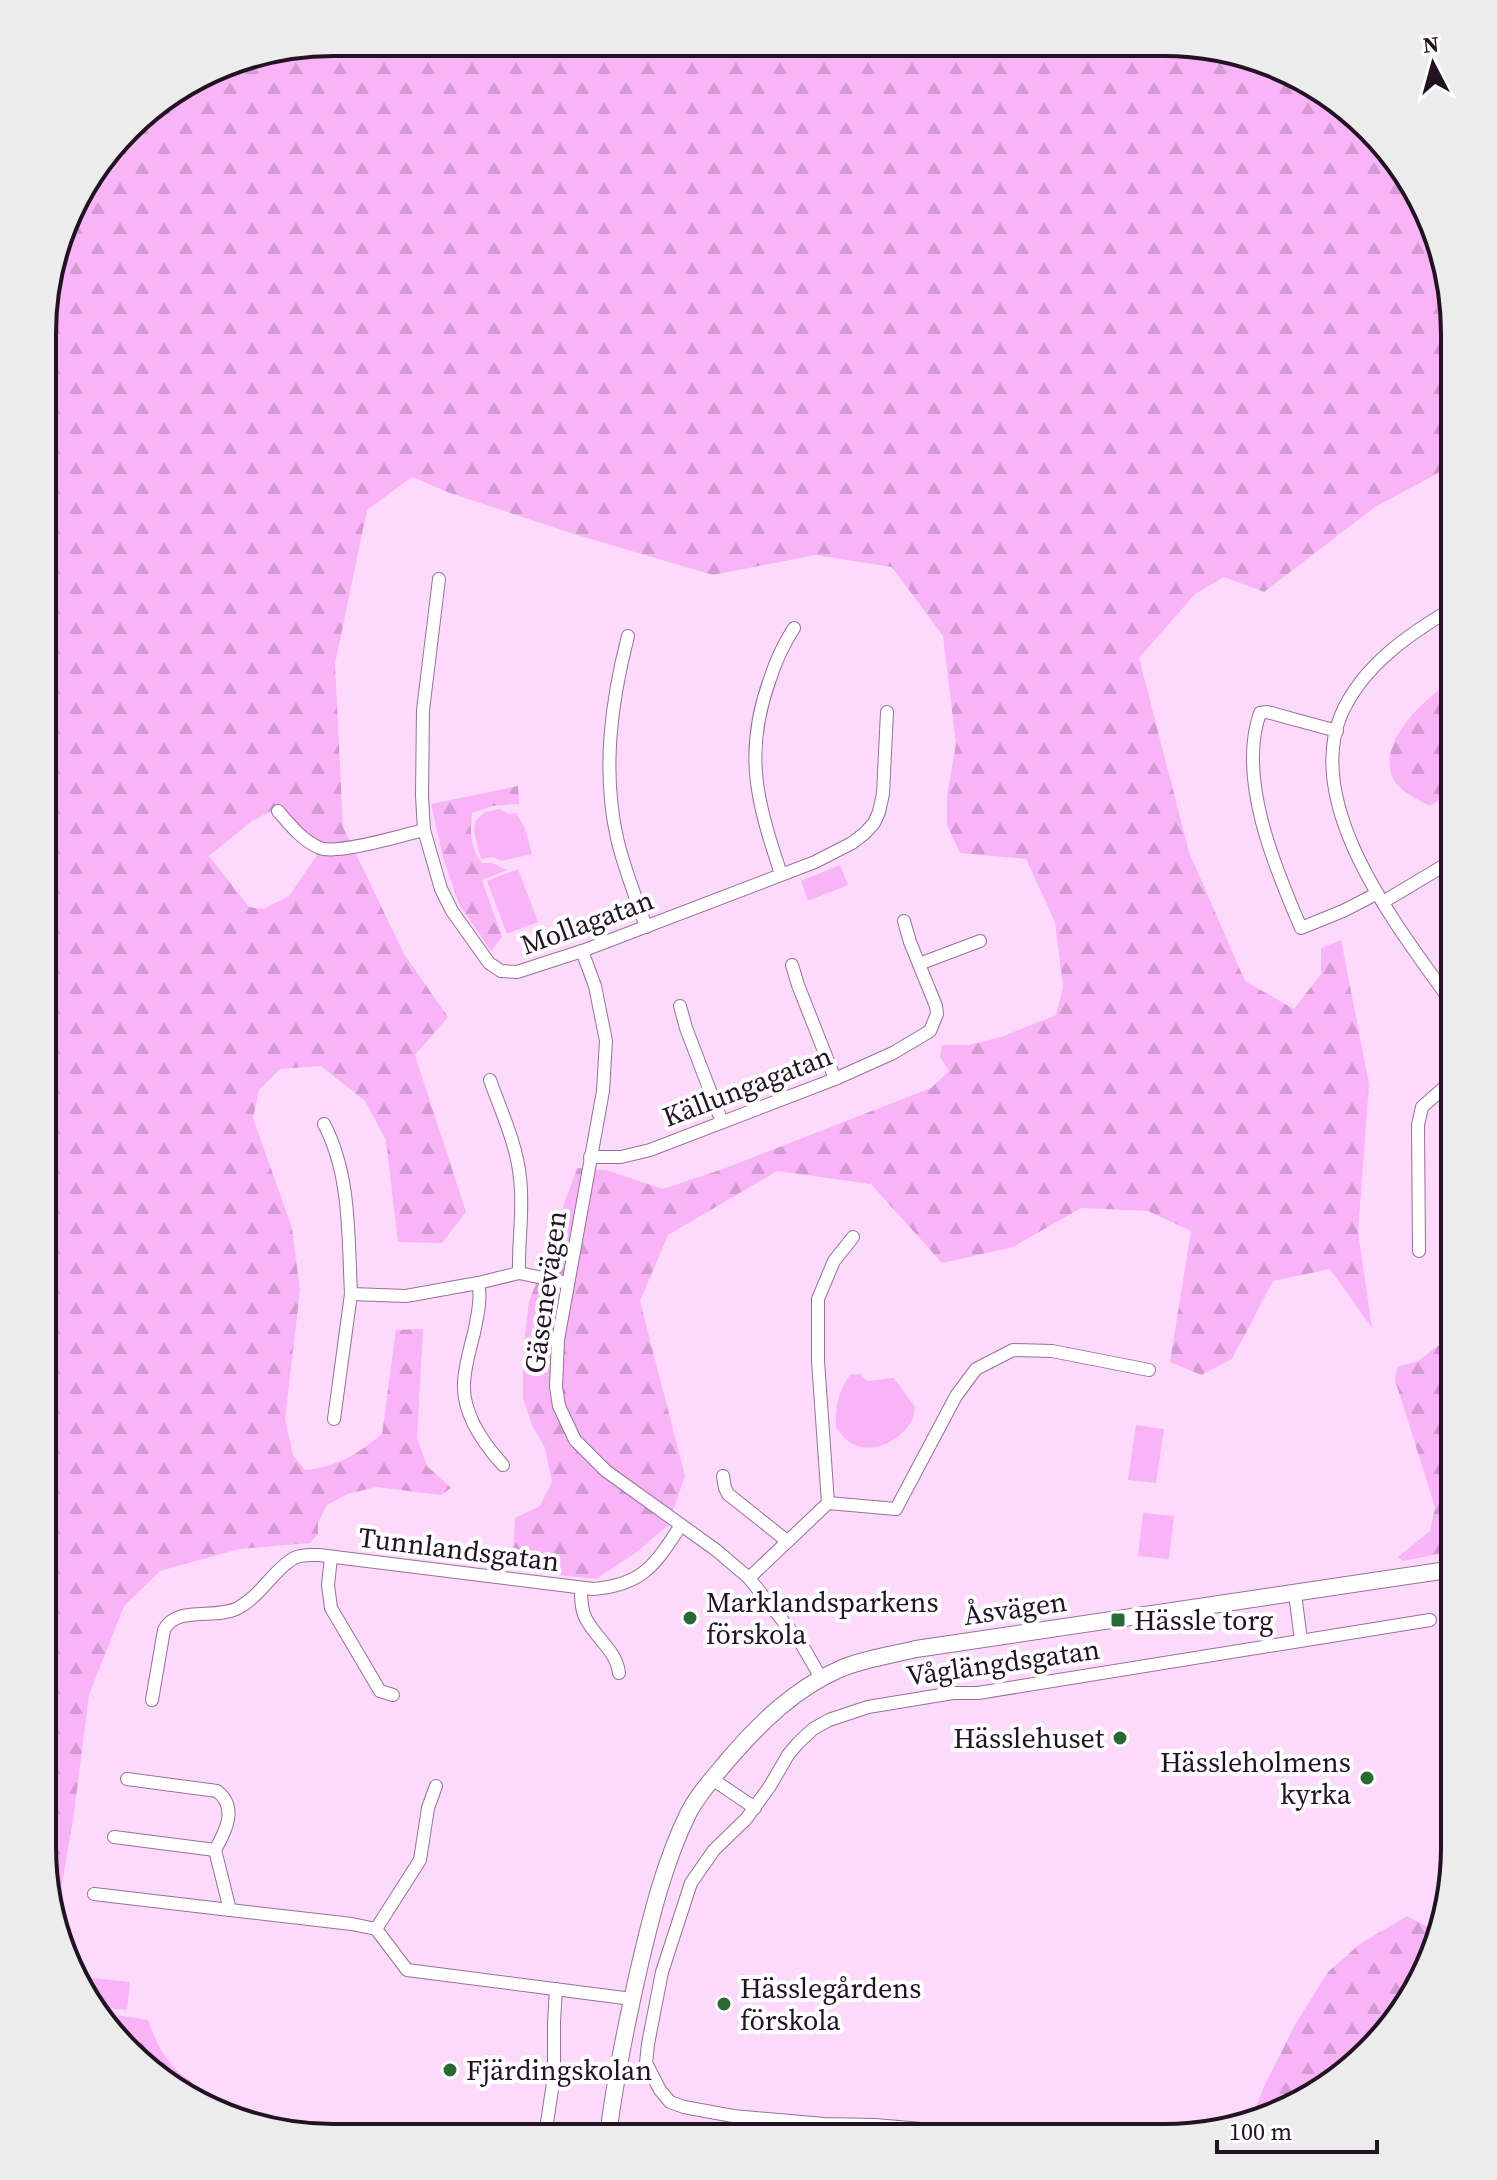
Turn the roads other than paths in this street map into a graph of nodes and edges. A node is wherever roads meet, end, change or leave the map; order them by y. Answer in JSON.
{"nodes":[{"id":1,"x":439,"y":579,"type":"dead end"},
{"id":2,"x":1441,"y":615,"type":"edge"},
{"id":3,"x":794,"y":628,"type":"dead end"},
{"id":4,"x":628,"y":636,"type":"dead end"},
{"id":5,"x":887,"y":712,"type":"dead end"},
{"id":6,"x":1337,"y":731,"type":"junction"},
{"id":7,"x":278,"y":811,"type":"dead end"},
{"id":8,"x":424,"y":830,"type":"junction"},
{"id":9,"x":1441,"y":866,"type":"edge"},
{"id":10,"x":781,"y":874,"type":"junction"},
{"id":11,"x":1379,"y":898,"type":"junction"},
{"id":12,"x":904,"y":921,"type":"dead end"},
{"id":13,"x":646,"y":927,"type":"junction"},
{"id":14,"x":980,"y":941,"type":"dead end"},
{"id":15,"x":582,"y":951,"type":"junction"},
{"id":16,"x":919,"y":964,"type":"junction"},
{"id":17,"x":792,"y":965,"type":"dead end"},
{"id":18,"x":1441,"y":986,"type":"edge"},
{"id":19,"x":680,"y":1006,"type":"dead end"},
{"id":20,"x":835,"y":1079,"type":"junction"},
{"id":21,"x":490,"y":1080,"type":"dead end"},
{"id":22,"x":1441,"y":1090,"type":"edge"},
{"id":23,"x":722,"y":1122,"type":"junction"},
{"id":24,"x":324,"y":1124,"type":"dead end"},
{"id":25,"x":590,"y":1157,"type":"junction"},
{"id":26,"x":853,"y":1237,"type":"dead end"},
{"id":27,"x":1419,"y":1251,"type":"dead end"},
{"id":28,"x":519,"y":1273,"type":"junction"},
{"id":29,"x":478,"y":1283,"type":"junction"},
{"id":30,"x":567,"y":1283,"type":"junction"},
{"id":31,"x":351,"y":1294,"type":"junction"},
{"id":32,"x":1149,"y":1370,"type":"dead end"},
{"id":33,"x":334,"y":1419,"type":"dead end"},
{"id":34,"x":503,"y":1465,"type":"dead end"},
{"id":35,"x":723,"y":1476,"type":"dead end"},
{"id":36,"x":828,"y":1503,"type":"junction"},
{"id":37,"x":681,"y":1525,"type":"junction"},
{"id":38,"x":787,"y":1541,"type":"junction"},
{"id":39,"x":331,"y":1557,"type":"junction"},
{"id":40,"x":1440,"y":1571,"type":"edge"},
{"id":41,"x":749,"y":1578,"type":"junction"},
{"id":42,"x":581,"y":1588,"type":"junction"},
{"id":43,"x":1295,"y":1594,"type":"junction"},
{"id":44,"x":1430,"y":1620,"type":"dead end"},
{"id":45,"x":1301,"y":1640,"type":"junction"},
{"id":46,"x":619,"y":1673,"type":"dead end"},
{"id":47,"x":821,"y":1678,"type":"junction"},
{"id":48,"x":393,"y":1695,"type":"dead end"},
{"id":49,"x":152,"y":1700,"type":"dead end"},
{"id":50,"x":127,"y":1779,"type":"dead end"},
{"id":51,"x":712,"y":1779,"type":"junction"},
{"id":52,"x":436,"y":1786,"type":"dead end"},
{"id":53,"x":755,"y":1808,"type":"junction"},
{"id":54,"x":114,"y":1837,"type":"dead end"},
{"id":55,"x":215,"y":1850,"type":"junction"},
{"id":56,"x":94,"y":1894,"type":"dead end"},
{"id":57,"x":230,"y":1910,"type":"junction"},
{"id":58,"x":376,"y":1929,"type":"junction"},
{"id":59,"x":556,"y":1989,"type":"junction"},
{"id":60,"x":632,"y":1999,"type":"junction"},
{"id":61,"x":547,"y":2124,"type":"edge"},
{"id":62,"x":610,"y":2124,"type":"edge"},
{"id":63,"x":824,"y":2124,"type":"edge"}],
"edges":[{"from":1,"to":8,"type":"street","name":"Mollagatan"},
{"from":2,"to":6,"type":"street"},
{"from":3,"to":10,"type":"street"},
{"from":4,"to":13,"type":"street"},
{"from":5,"to":10,"type":"street","name":"Mollagatan"},
{"from":6,"to":11,"type":"street"},
{"from":6,"to":11,"type":"street"},
{"from":7,"to":8,"type":"street"},
{"from":8,"to":15,"type":"street","name":"Mollagatan"},
{"from":9,"to":11,"type":"street"},
{"from":10,"to":13,"type":"street","name":"Mollagatan"},
{"from":11,"to":18,"type":"street"},
{"from":12,"to":16,"type":"street"},
{"from":13,"to":15,"type":"street","name":"Mollagatan"},
{"from":14,"to":16,"type":"street"},
{"from":15,"to":25,"type":"street","name":"Gäsenevägen"},
{"from":16,"to":20,"type":"street","name":"Källungagatan"},
{"from":17,"to":20,"type":"street"},
{"from":19,"to":23,"type":"street"},
{"from":20,"to":23,"type":"street","name":"Källungagatan"},
{"from":21,"to":28,"type":"street"},
{"from":22,"to":27,"type":"street"},
{"from":23,"to":25,"type":"street","name":"Källungagatan"},
{"from":24,"to":31,"type":"street"},
{"from":25,"to":30,"type":"street","name":"Gäsenevägen"},
{"from":26,"to":36,"type":"street"},
{"from":28,"to":29,"type":"street"},
{"from":28,"to":30,"type":"street"},
{"from":29,"to":31,"type":"street"},
{"from":29,"to":34,"type":"street"},
{"from":30,"to":37,"type":"street","name":"Gäsenevägen"},
{"from":31,"to":33,"type":"street"},
{"from":32,"to":36,"type":"street"},
{"from":35,"to":38,"type":"street"},
{"from":36,"to":38,"type":"street"},
{"from":37,"to":41,"type":"street","name":"Gäsenevägen"},
{"from":37,"to":42,"type":"street","name":"Tunnlandsgatan"},
{"from":38,"to":41,"type":"street"},
{"from":39,"to":42,"type":"street","name":"Tunnlandsgatan"},
{"from":39,"to":48,"type":"street","name":"Tunnlandsgatan"},
{"from":39,"to":49,"type":"street","name":"Tunnlandsgatan"},
{"from":40,"to":43,"type":"street","name":"Åsvägen"},
{"from":41,"to":47,"type":"street","name":"Gäsenevägen"},
{"from":42,"to":46,"type":"street","name":"Tunnlandsgatan"},
{"from":43,"to":45,"type":"street"},
{"from":43,"to":47,"type":"street","name":"Åsvägen"},
{"from":44,"to":45,"type":"street","name":"Våglängdsgatan"},
{"from":45,"to":53,"type":"street","name":"Våglängdsgatan"},
{"from":47,"to":51,"type":"street","name":"Åsvägen"},
{"from":50,"to":55,"type":"street"},
{"from":51,"to":53,"type":"street"},
{"from":51,"to":60,"type":"street","name":"Åsvägen"},
{"from":52,"to":58,"type":"street"},
{"from":53,"to":63,"type":"street","name":"Våglängdsgatan"},
{"from":54,"to":55,"type":"street"},
{"from":55,"to":57,"type":"street"},
{"from":56,"to":57,"type":"street"},
{"from":57,"to":58,"type":"street"},
{"from":58,"to":59,"type":"street"},
{"from":59,"to":60,"type":"street"},
{"from":59,"to":61,"type":"street"},
{"from":60,"to":62,"type":"street","name":"Åsvägen"}]}
